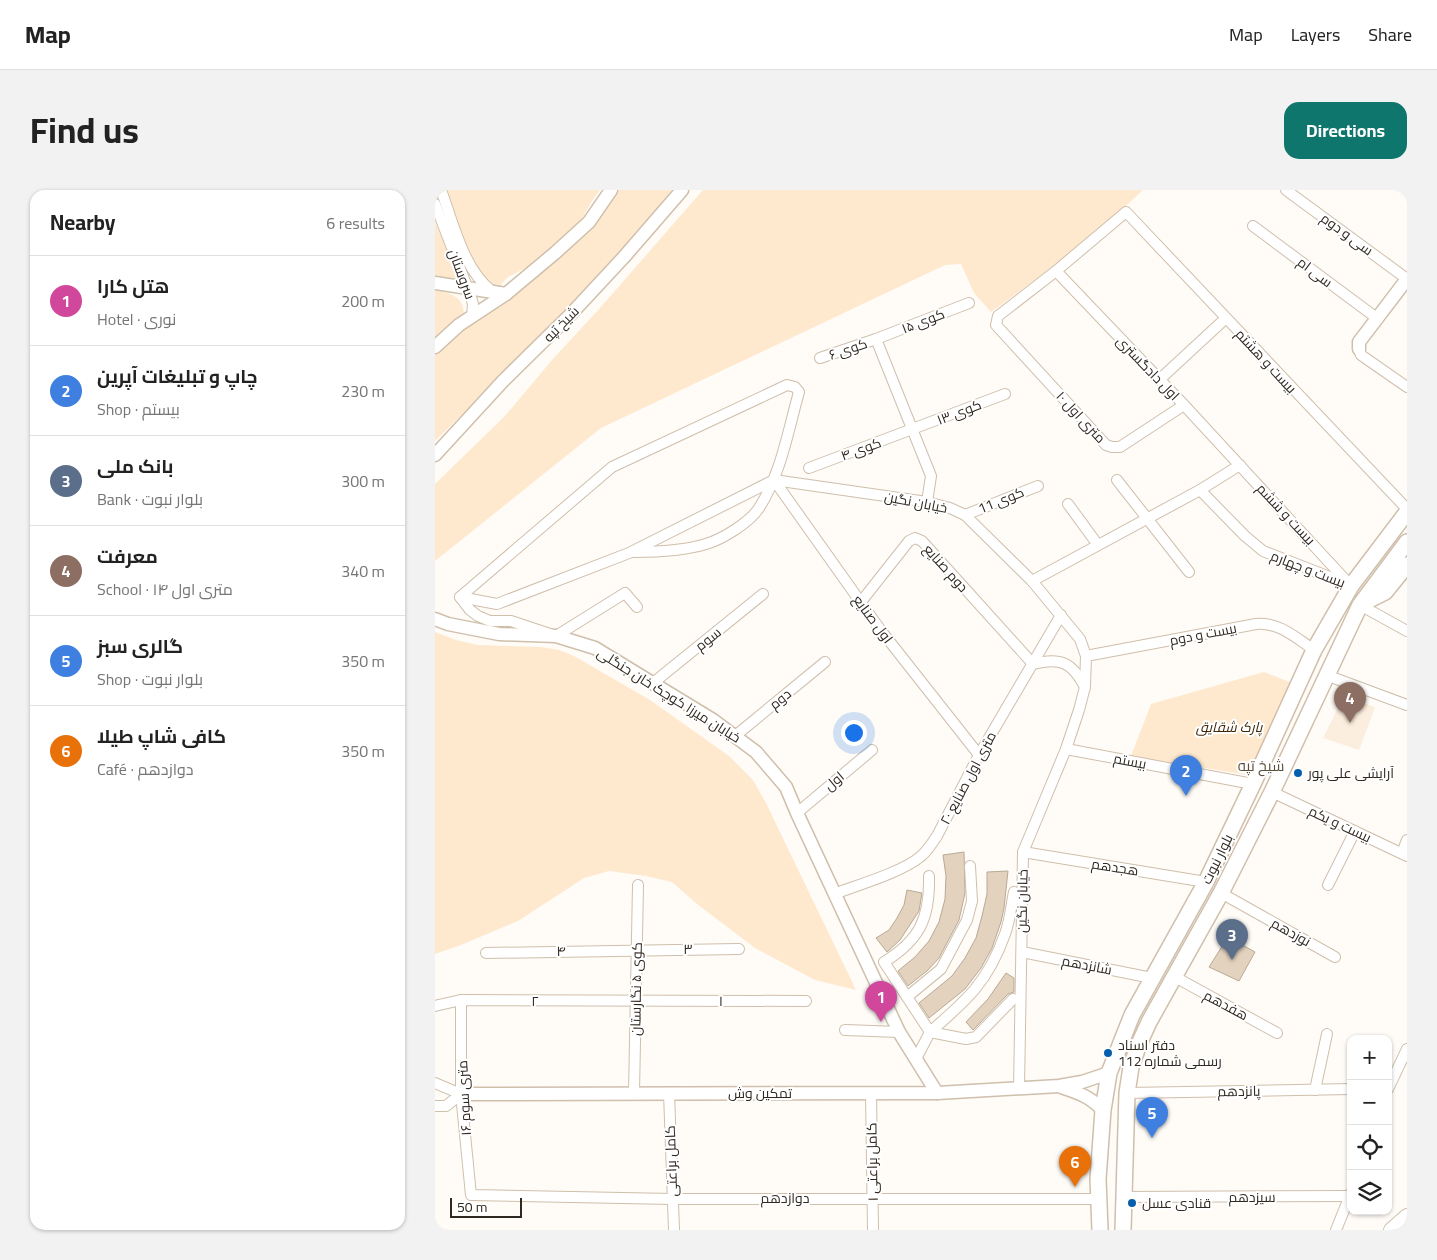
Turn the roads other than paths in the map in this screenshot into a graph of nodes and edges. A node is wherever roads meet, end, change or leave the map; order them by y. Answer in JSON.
{"nodes":[{"id":1,"x":441,"y":190,"type":"edge"},
{"id":2,"x":611,"y":190,"type":"edge"},
{"id":3,"x":682,"y":190,"type":"edge"},
{"id":4,"x":1286,"y":190,"type":"edge"},
{"id":5,"x":435,"y":204,"type":"edge"},
{"id":6,"x":1253,"y":226,"type":"dead end"},
{"id":7,"x":1056,"y":271,"type":"junction"},
{"id":8,"x":1407,"y":279,"type":"edge"},
{"id":9,"x":435,"y":283,"type":"edge"},
{"id":10,"x":468,"y":289,"type":"junction"},
{"id":11,"x":492,"y":291,"type":"junction"},
{"id":12,"x":506,"y":294,"type":"junction"},
{"id":13,"x":969,"y":303,"type":"dead end"},
{"id":14,"x":472,"y":317,"type":"junction"},
{"id":15,"x":1226,"y":318,"type":"junction"},
{"id":16,"x":1377,"y":319,"type":"junction"},
{"id":17,"x":876,"y":339,"type":"junction"},
{"id":18,"x":435,"y":347,"type":"edge"},
{"id":19,"x":1359,"y":349,"type":"joint"},
{"id":20,"x":820,"y":358,"type":"dead end"},
{"id":21,"x":1159,"y":380,"type":"junction"},
{"id":22,"x":1407,"y":387,"type":"edge"},
{"id":23,"x":1005,"y":394,"type":"dead end"},
{"id":24,"x":1185,"y":405,"type":"junction"},
{"id":25,"x":912,"y":430,"type":"junction"},
{"id":26,"x":435,"y":454,"type":"edge"},
{"id":27,"x":1240,"y":465,"type":"junction"},
{"id":28,"x":809,"y":468,"type":"dead end"},
{"id":29,"x":774,"y":480,"type":"junction"},
{"id":30,"x":1117,"y":480,"type":"dead end"},
{"id":31,"x":1038,"y":486,"type":"dead end"},
{"id":32,"x":1200,"y":490,"type":"junction"},
{"id":33,"x":927,"y":502,"type":"junction"},
{"id":34,"x":1068,"y":504,"type":"dead end"},
{"id":35,"x":1407,"y":511,"type":"edge"},
{"id":36,"x":965,"y":515,"type":"junction"},
{"id":37,"x":1146,"y":519,"type":"junction"},
{"id":38,"x":1407,"y":542,"type":"edge"},
{"id":39,"x":1097,"y":545,"type":"junction"},
{"id":40,"x":629,"y":552,"type":"junction"},
{"id":41,"x":1407,"y":565,"type":"edge"},
{"id":42,"x":1189,"y":572,"type":"dead end"},
{"id":43,"x":1032,"y":581,"type":"junction"},
{"id":44,"x":1351,"y":586,"type":"junction"},
{"id":45,"x":763,"y":594,"type":"dead end"},
{"id":46,"x":460,"y":597,"type":"junction"},
{"id":47,"x":860,"y":603,"type":"junction"},
{"id":48,"x":1360,"y":605,"type":"junction"},
{"id":49,"x":637,"y":608,"type":"dead end"},
{"id":50,"x":1061,"y":616,"type":"junction"},
{"id":51,"x":435,"y":619,"type":"edge"},
{"id":52,"x":1407,"y":631,"type":"edge"},
{"id":53,"x":556,"y":636,"type":"junction"},
{"id":54,"x":1314,"y":650,"type":"junction"},
{"id":55,"x":1086,"y":656,"type":"junction"},
{"id":56,"x":825,"y":662,"type":"dead end"},
{"id":57,"x":1033,"y":664,"type":"junction"},
{"id":58,"x":1325,"y":675,"type":"junction"},
{"id":59,"x":653,"y":683,"type":"junction"},
{"id":60,"x":1085,"y":687,"type":"junction"},
{"id":61,"x":1407,"y":705,"type":"edge"},
{"id":62,"x":735,"y":736,"type":"junction"},
{"id":63,"x":1066,"y":749,"type":"junction"},
{"id":64,"x":872,"y":750,"type":"dead end"},
{"id":65,"x":979,"y":755,"type":"junction"},
{"id":66,"x":1253,"y":784,"type":"junction"},
{"id":67,"x":1272,"y":792,"type":"junction"},
{"id":68,"x":797,"y":813,"type":"junction"},
{"id":69,"x":1355,"y":831,"type":"junction"},
{"id":70,"x":1407,"y":840,"type":"edge"},
{"id":71,"x":1023,"y":852,"type":"junction"},
{"id":72,"x":1404,"y":854,"type":"edge"},
{"id":73,"x":970,"y":866,"type":"dead end"},
{"id":74,"x":929,"y":876,"type":"dead end"},
{"id":75,"x":1206,"y":882,"type":"junction"},
{"id":76,"x":1328,"y":885,"type":"dead end"},
{"id":77,"x":638,"y":886,"type":"dead end"},
{"id":78,"x":1013,"y":892,"type":"dead end"},
{"id":79,"x":1221,"y":893,"type":"junction"},
{"id":80,"x":835,"y":894,"type":"junction"},
{"id":81,"x":739,"y":949,"type":"dead end"},
{"id":82,"x":637,"y":950,"type":"junction"},
{"id":83,"x":1022,"y":952,"type":"junction"},
{"id":84,"x":486,"y":953,"type":"dead end"},
{"id":85,"x":1335,"y":957,"type":"dead end"},
{"id":86,"x":1152,"y":978,"type":"junction"},
{"id":87,"x":1175,"y":978,"type":"junction"},
{"id":88,"x":907,"y":997,"type":"junction"},
{"id":89,"x":1013,"y":999,"type":"dead end"},
{"id":90,"x":461,"y":1000,"type":"junction"},
{"id":91,"x":636,"y":1001,"type":"junction"},
{"id":92,"x":806,"y":1001,"type":"dead end"},
{"id":93,"x":435,"y":1006,"type":"edge"},
{"id":94,"x":845,"y":1030,"type":"dead end"},
{"id":95,"x":899,"y":1032,"type":"junction"},
{"id":96,"x":930,"y":1032,"type":"junction"},
{"id":97,"x":1277,"y":1033,"type":"dead end"},
{"id":98,"x":1327,"y":1034,"type":"dead end"},
{"id":99,"x":1407,"y":1049,"type":"edge"},
{"id":100,"x":916,"y":1059,"type":"junction"},
{"id":101,"x":1109,"y":1073,"type":"junction"},
{"id":102,"x":1392,"y":1080,"type":"edge"},
{"id":103,"x":435,"y":1083,"type":"edge"},
{"id":104,"x":1059,"y":1086,"type":"junction"},
{"id":105,"x":1019,"y":1088,"type":"junction"},
{"id":106,"x":1347,"y":1089,"type":"edge"},
{"id":107,"x":1315,"y":1090,"type":"junction"},
{"id":108,"x":635,"y":1093,"type":"junction"},
{"id":109,"x":669,"y":1093,"type":"junction"},
{"id":110,"x":871,"y":1093,"type":"junction"},
{"id":111,"x":937,"y":1093,"type":"junction"},
{"id":112,"x":1127,"y":1093,"type":"junction"},
{"id":113,"x":461,"y":1094,"type":"junction"},
{"id":114,"x":435,"y":1106,"type":"edge"},
{"id":115,"x":1103,"y":1110,"type":"junction"},
{"id":116,"x":1124,"y":1175,"type":"junction"},
{"id":117,"x":1098,"y":1179,"type":"junction"},
{"id":118,"x":1347,"y":1194,"type":"edge"},
{"id":119,"x":471,"y":1195,"type":"joint"},
{"id":120,"x":1124,"y":1197,"type":"junction"},
{"id":121,"x":873,"y":1198,"type":"junction"},
{"id":122,"x":673,"y":1199,"type":"junction"},
{"id":123,"x":1099,"y":1199,"type":"junction"},
{"id":124,"x":1347,"y":1201,"type":"edge"},
{"id":125,"x":1407,"y":1216,"type":"edge"},
{"id":126,"x":1100,"y":1228,"type":"edge"},
{"id":127,"x":1123,"y":1229,"type":"edge"},
{"id":128,"x":674,"y":1230,"type":"edge"},
{"id":129,"x":873,"y":1230,"type":"edge"},
{"id":130,"x":1335,"y":1230,"type":"edge"},
{"id":131,"x":1391,"y":1230,"type":"edge"}],
"edges":[{"from":1,"to":11,"type":"street","name":"سروستان"},
{"from":2,"to":12,"type":"street"},
{"from":3,"to":26,"type":"street","name":"شیخ تپه"},
{"from":4,"to":8,"type":"street","name":"سی و دوم"},
{"from":5,"to":10,"type":"street","name":"سروستان"},
{"from":6,"to":16,"type":"street","name":"سی ام"},
{"from":7,"to":15,"type":"street","name":"بیست و هشتم"},
{"from":7,"to":21,"type":"street","name":"اول دادگستری"},
{"from":7,"to":24,"type":"street","name":"۱۰ متری اول"},
{"from":8,"to":16,"type":"street"},
{"from":9,"to":10,"type":"street"},
{"from":10,"to":11,"type":"street"},
{"from":10,"to":14,"type":"street","name":"سروستان"},
{"from":11,"to":12,"type":"street"},
{"from":12,"to":14,"type":"street"},
{"from":13,"to":17,"type":"street","name":"کوی ۱۵"},
{"from":14,"to":18,"type":"street"},
{"from":15,"to":21,"type":"street"},
{"from":15,"to":35,"type":"street","name":"بیست و هشتم"},
{"from":16,"to":19,"type":"street"},
{"from":17,"to":20,"type":"street","name":"کوی ۶"},
{"from":17,"to":25,"type":"street"},
{"from":19,"to":22,"type":"street"},
{"from":21,"to":24,"type":"street","name":"اول دادگستری"},
{"from":23,"to":25,"type":"street","name":"کوی ۱۳"},
{"from":24,"to":27,"type":"street","name":"اول دادگستری"},
{"from":25,"to":28,"type":"street","name":"کوی ۴"},
{"from":25,"to":33,"type":"street"},
{"from":27,"to":32,"type":"street"},
{"from":27,"to":44,"type":"street","name":"بیست و ششم"},
{"from":29,"to":33,"type":"street","name":"خیابان نگین"},
{"from":29,"to":40,"type":"street"},
{"from":29,"to":40,"type":"street"},
{"from":29,"to":46,"type":"street"},
{"from":29,"to":47,"type":"street","name":"اول صنایع"},
{"from":30,"to":37,"type":"street"},
{"from":31,"to":36,"type":"street","name":"کوی 11"},
{"from":32,"to":37,"type":"street"},
{"from":32,"to":44,"type":"street","name":"بیست و چهارم"},
{"from":33,"to":36,"type":"street","name":"خیابان نگین"},
{"from":34,"to":39,"type":"street"},
{"from":35,"to":44,"type":"main road","name":"بلوار نبوت"},
{"from":36,"to":43,"type":"street","name":"خیابان نگین"},
{"from":37,"to":39,"type":"street"},
{"from":37,"to":42,"type":"street"},
{"from":38,"to":48,"type":"main road","name":"بلوار نبوت"},
{"from":39,"to":43,"type":"street"},
{"from":40,"to":46,"type":"street"},
{"from":41,"to":48,"type":"main road"},
{"from":43,"to":50,"type":"street","name":"خیابان نگین"},
{"from":44,"to":54,"type":"main road","name":"بلوار نبوت"},
{"from":45,"to":59,"type":"street","name":"سوم"},
{"from":46,"to":53,"type":"street"},
{"from":47,"to":57,"type":"street","name":"دوم صنایع"},
{"from":47,"to":65,"type":"street","name":"اول صنایع"},
{"from":48,"to":52,"type":"street"},
{"from":48,"to":58,"type":"main road","name":"بلوار نبوت"},
{"from":49,"to":53,"type":"street"},
{"from":50,"to":55,"type":"street","name":"خیابان نگین"},
{"from":50,"to":57,"type":"street","name":"۲۰ متری اول صنایع"},
{"from":51,"to":53,"type":"street","name":"خیابان میرزا کوچک خان جنگلی"},
{"from":53,"to":59,"type":"street","name":"خیابان میرزا کوچک خان جنگلی"},
{"from":54,"to":55,"type":"street","name":"بیست و دوم"},
{"from":54,"to":66,"type":"main road","name":"بلوار نبوت"},
{"from":55,"to":60,"type":"street","name":"خیابان نگین"},
{"from":56,"to":62,"type":"street","name":"دوم"},
{"from":57,"to":60,"type":"street"},
{"from":57,"to":65,"type":"street","name":"۲۰ متری اول صنایع"},
{"from":58,"to":61,"type":"street"},
{"from":58,"to":67,"type":"main road","name":"بلوار نبوت"},
{"from":59,"to":62,"type":"street","name":"خیابان میرزا کوچک خان جنگلی"},
{"from":60,"to":63,"type":"street","name":"خیابان نگین"},
{"from":62,"to":68,"type":"street","name":"خیابان میرزا کوچک خان جنگلی"},
{"from":63,"to":66,"type":"street","name":"بیستم"},
{"from":63,"to":71,"type":"street","name":"خیابان نگین"},
{"from":64,"to":68,"type":"street","name":"اول"},
{"from":65,"to":80,"type":"street","name":"۲۰ متری اول صنایع"},
{"from":66,"to":75,"type":"main road","name":"بلوار نبوت"},
{"from":67,"to":69,"type":"street","name":"بیست و یکم"},
{"from":67,"to":79,"type":"main road","name":"بلوار نبوت"},
{"from":68,"to":80,"type":"street","name":"خیابان میرزا کوچک خان جنگلی"},
{"from":69,"to":72,"type":"street","name":"بیست و یکم"},
{"from":69,"to":76,"type":"street"},
{"from":70,"to":72,"type":"street"},
{"from":71,"to":75,"type":"street","name":"هجدهم"},
{"from":71,"to":83,"type":"street","name":"خیابان نگین"},
{"from":73,"to":88,"type":"street"},
{"from":74,"to":88,"type":"street"},
{"from":75,"to":86,"type":"main road","name":"بلوار نبوت"},
{"from":77,"to":82,"type":"street","name":"کوی ۵ نگارستان"},
{"from":78,"to":96,"type":"street"},
{"from":79,"to":85,"type":"street","name":"نوزدهم"},
{"from":79,"to":87,"type":"main road","name":"بلوار نبوت"},
{"from":80,"to":95,"type":"street","name":"خیابان میرزا کوچک خان جنگلی"},
{"from":81,"to":82,"type":"street","name":"۳"},
{"from":82,"to":84,"type":"street","name":"۴"},
{"from":82,"to":91,"type":"street","name":"کوی ۵ نگارستان"},
{"from":83,"to":86,"type":"street","name":"شانزدهم"},
{"from":83,"to":105,"type":"street","name":"خیابان نگین"},
{"from":86,"to":101,"type":"main road","name":"بلوار نبوت"},
{"from":87,"to":97,"type":"street","name":"هفدهم"},
{"from":87,"to":112,"type":"main road","name":"بلوار نبوت"},
{"from":88,"to":96,"type":"street"},
{"from":89,"to":96,"type":"street"},
{"from":90,"to":91,"type":"street","name":"۲"},
{"from":90,"to":93,"type":"street","name":"۲"},
{"from":90,"to":113,"type":"street","name":"۱۶ متری سوم"},
{"from":91,"to":92,"type":"street","name":"۱"},
{"from":91,"to":108,"type":"street","name":"کوی ۵ نگارستان"},
{"from":94,"to":95,"type":"street"},
{"from":95,"to":100,"type":"street","name":"خیابان میرزا کوچک خان جنگلی"},
{"from":96,"to":100,"type":"street"},
{"from":98,"to":107,"type":"street"},
{"from":99,"to":102,"type":"street"},
{"from":100,"to":111,"type":"street","name":"خیابان میرزا کوچک خان جنگلی"},
{"from":101,"to":104,"type":"street"},
{"from":101,"to":115,"type":"main road","name":"بلوار نبوت"},
{"from":103,"to":113,"type":"street"},
{"from":104,"to":105,"type":"street","name":"تمکین وش"},
{"from":104,"to":115,"type":"street"},
{"from":105,"to":111,"type":"street","name":"تمکین وش"},
{"from":106,"to":107,"type":"street","name":"پانزدهم"},
{"from":107,"to":112,"type":"street","name":"پانزدهم"},
{"from":108,"to":109,"type":"street","name":"تمکین وش"},
{"from":108,"to":113,"type":"street","name":"تمکین وش"},
{"from":109,"to":110,"type":"street","name":"تمکین وش"},
{"from":109,"to":122,"type":"street","name":"کامل براعتی"},
{"from":110,"to":111,"type":"street","name":"تمکین وش"},
{"from":110,"to":121,"type":"street","name":"کامل براعتی ۱"},
{"from":112,"to":116,"type":"main road","name":"بلوار نبوت"},
{"from":113,"to":114,"type":"street"},
{"from":113,"to":119,"type":"street","name":"۱۶ متری سوم"},
{"from":115,"to":117,"type":"main road","name":"بلوار نبوت"},
{"from":116,"to":117,"type":"main road"},
{"from":116,"to":120,"type":"main road","name":"بلوار نبوت"},
{"from":117,"to":123,"type":"main road","name":"بلوار نبوت"},
{"from":118,"to":120,"type":"street","name":"سیزدهم"},
{"from":119,"to":122,"type":"street","name":"دوازدهم"},
{"from":120,"to":127,"type":"main road","name":"بلوار نبوت"},
{"from":121,"to":122,"type":"street","name":"دوازدهم"},
{"from":121,"to":123,"type":"street","name":"دوازدهم"},
{"from":121,"to":129,"type":"street","name":"کامل براعتی ۱"},
{"from":122,"to":128,"type":"street","name":"کامل براعتی"},
{"from":123,"to":126,"type":"main road","name":"بلوار نبوت"},
{"from":124,"to":130,"type":"street"},
{"from":125,"to":131,"type":"main road"},
{"from":126,"to":127,"type":"main road"}]}
